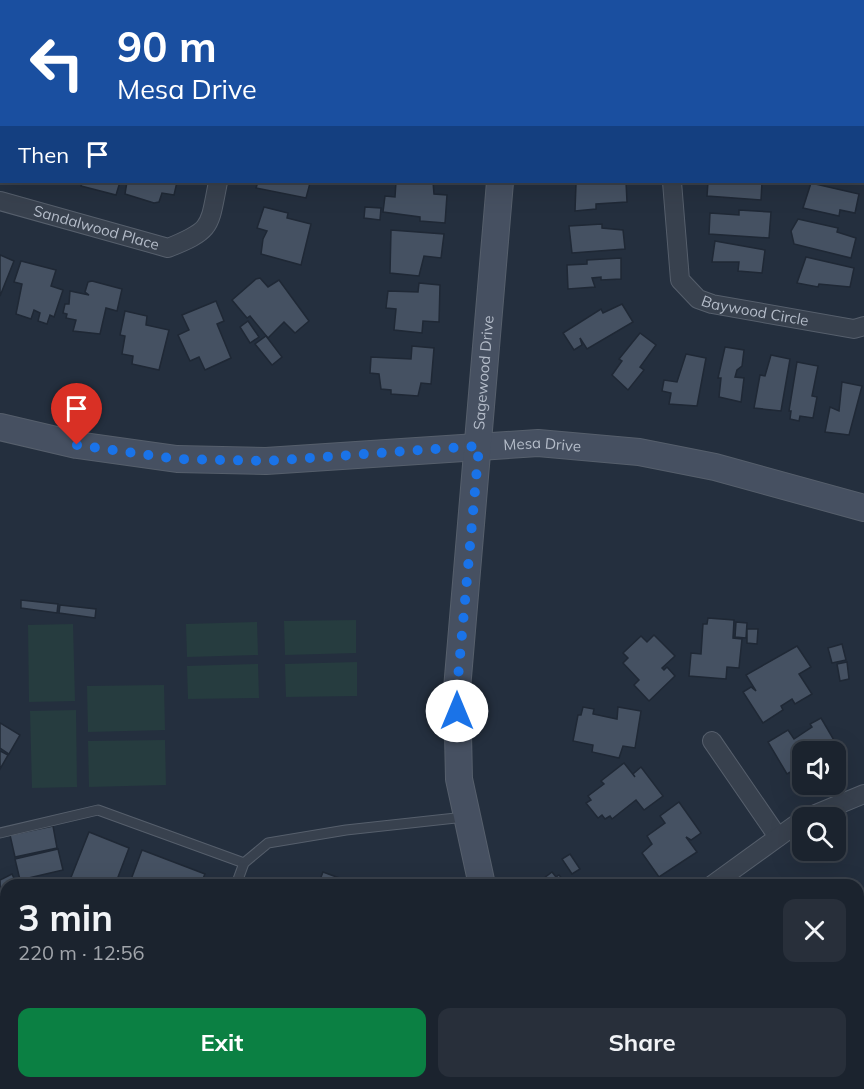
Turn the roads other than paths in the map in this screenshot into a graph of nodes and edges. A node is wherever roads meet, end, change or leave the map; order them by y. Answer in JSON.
{"nodes":[{"id":1,"x":218,"y":183,"type":"edge"},
{"id":2,"x":500,"y":183,"type":"edge"},
{"id":3,"x":672,"y":183,"type":"edge"},
{"id":4,"x":0,"y":201,"type":"edge"},
{"id":5,"x":864,"y":326,"type":"edge"},
{"id":6,"x":0,"y":427,"type":"edge"},
{"id":7,"x":479,"y":446,"type":"junction"},
{"id":8,"x":864,"y":508,"type":"edge"},
{"id":9,"x":712,"y":741,"type":"dead end"},
{"id":10,"x":864,"y":794,"type":"edge"},
{"id":11,"x":833,"y":807,"type":"edge"},
{"id":12,"x":467,"y":817,"type":"junction"},
{"id":13,"x":792,"y":827,"type":"edge"},
{"id":14,"x":0,"y":833,"type":"edge"},
{"id":15,"x":778,"y":837,"type":"junction"},
{"id":16,"x":244,"y":863,"type":"junction"},
{"id":17,"x":238,"y":879,"type":"edge"},
{"id":18,"x":481,"y":879,"type":"edge"},
{"id":19,"x":720,"y":879,"type":"edge"}],
"edges":[{"from":1,"to":4,"type":"street","name":"Sandalwood Place"},
{"from":2,"to":7,"type":"main road","name":"Sagewood Drive"},
{"from":3,"to":5,"type":"street","name":"Baywood Circle"},
{"from":6,"to":7,"type":"main road","name":"Mesa Drive"},
{"from":7,"to":8,"type":"main road","name":"Mesa Drive"},
{"from":7,"to":12,"type":"main road","name":"Sagewood Drive"},
{"from":9,"to":15,"type":"street"},
{"from":10,"to":11,"type":"street"},
{"from":12,"to":16,"type":"lane"},
{"from":12,"to":18,"type":"main road","name":"Sagewood Drive"},
{"from":13,"to":15,"type":"street"},
{"from":14,"to":16,"type":"lane"},
{"from":15,"to":19,"type":"street"},
{"from":16,"to":17,"type":"lane"}]}
